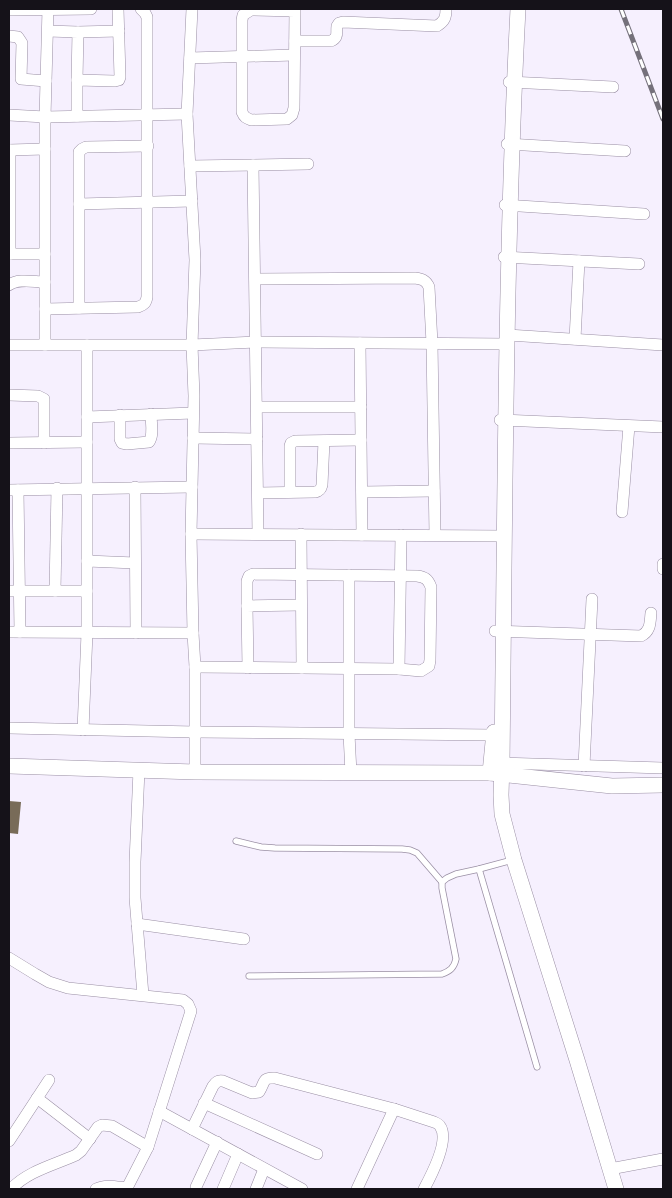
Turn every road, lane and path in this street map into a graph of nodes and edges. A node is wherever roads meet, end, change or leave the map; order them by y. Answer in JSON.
{"nodes":[{"id":1,"x":48,"y":9,"type":"edge"},
{"id":2,"x":91,"y":9,"type":"edge"},
{"id":3,"x":118,"y":9,"type":"edge"},
{"id":4,"x":141,"y":9,"type":"edge"},
{"id":5,"x":192,"y":9,"type":"edge"},
{"id":6,"x":446,"y":9,"type":"edge"},
{"id":7,"x":510,"y":9,"type":"edge"},
{"id":8,"x":518,"y":9,"type":"edge"},
{"id":9,"x":9,"y":10,"type":"edge"},
{"id":10,"x":295,"y":10,"type":"edge"},
{"id":11,"x":48,"y":31,"type":"junction"},
{"id":12,"x":119,"y":31,"type":"junction"},
{"id":13,"x":78,"y":32,"type":"junction"},
{"id":14,"x":9,"y":36,"type":"edge"},
{"id":15,"x":295,"y":41,"type":"junction"},
{"id":16,"x":294,"y":55,"type":"junction"},
{"id":17,"x":242,"y":56,"type":"junction"},
{"id":18,"x":190,"y":58,"type":"junction"},
{"id":19,"x":9,"y":79,"type":"edge"},
{"id":20,"x":21,"y":79,"type":"junction"},
{"id":21,"x":78,"y":80,"type":"junction"},
{"id":22,"x":46,"y":81,"type":"junction"},
{"id":23,"x":511,"y":82,"type":"junction"},
{"id":24,"x":613,"y":87,"type":"dead end"},
{"id":25,"x":187,"y":114,"type":"junction"},
{"id":26,"x":9,"y":115,"type":"edge"},
{"id":27,"x":148,"y":115,"type":"junction"},
{"id":28,"x":77,"y":116,"type":"junction"},
{"id":29,"x":45,"y":117,"type":"junction"},
{"id":30,"x":510,"y":144,"type":"junction"},
{"id":31,"x":148,"y":146,"type":"junction"},
{"id":32,"x":45,"y":149,"type":"junction"},
{"id":33,"x":9,"y":150,"type":"edge"},
{"id":34,"x":625,"y":151,"type":"dead end"},
{"id":35,"x":308,"y":164,"type":"dead end"},
{"id":36,"x":253,"y":165,"type":"junction"},
{"id":37,"x":190,"y":166,"type":"junction"},
{"id":38,"x":192,"y":201,"type":"junction"},
{"id":39,"x":148,"y":202,"type":"junction"},
{"id":40,"x":79,"y":204,"type":"junction"},
{"id":41,"x":508,"y":206,"type":"junction"},
{"id":42,"x":644,"y":214,"type":"dead end"},
{"id":43,"x":9,"y":224,"type":"edge"},
{"id":44,"x":9,"y":254,"type":"edge"},
{"id":45,"x":44,"y":254,"type":"junction"},
{"id":46,"x":507,"y":257,"type":"junction"},
{"id":47,"x":579,"y":260,"type":"junction"},
{"id":48,"x":639,"y":264,"type":"dead end"},
{"id":49,"x":255,"y":279,"type":"junction"},
{"id":50,"x":45,"y":282,"type":"junction"},
{"id":51,"x":9,"y":285,"type":"edge"},
{"id":52,"x":80,"y":308,"type":"junction"},
{"id":53,"x":45,"y":309,"type":"junction"},
{"id":54,"x":575,"y":339,"type":"junction"},
{"id":55,"x":505,"y":341,"type":"junction"},
{"id":56,"x":256,"y":342,"type":"junction"},
{"id":57,"x":360,"y":343,"type":"junction"},
{"id":58,"x":432,"y":343,"type":"junction"},
{"id":59,"x":9,"y":345,"type":"edge"},
{"id":60,"x":45,"y":345,"type":"junction"},
{"id":61,"x":87,"y":345,"type":"junction"},
{"id":62,"x":192,"y":345,"type":"junction"},
{"id":63,"x":663,"y":345,"type":"edge"},
{"id":64,"x":9,"y":395,"type":"edge"},
{"id":65,"x":257,"y":407,"type":"junction"},
{"id":66,"x":361,"y":407,"type":"junction"},
{"id":67,"x":194,"y":413,"type":"junction"},
{"id":68,"x":151,"y":414,"type":"junction"},
{"id":69,"x":120,"y":416,"type":"junction"},
{"id":70,"x":87,"y":417,"type":"junction"},
{"id":71,"x":503,"y":420,"type":"junction"},
{"id":72,"x":629,"y":426,"type":"junction"},
{"id":73,"x":663,"y":427,"type":"edge"},
{"id":74,"x":193,"y":438,"type":"junction"},
{"id":75,"x":257,"y":439,"type":"junction"},
{"id":76,"x":324,"y":440,"type":"junction"},
{"id":77,"x":361,"y":440,"type":"junction"},
{"id":78,"x":87,"y":442,"type":"junction"},
{"id":79,"x":9,"y":443,"type":"edge"},
{"id":80,"x":44,"y":443,"type":"junction"},
{"id":81,"x":192,"y":486,"type":"junction"},
{"id":82,"x":135,"y":487,"type":"junction"},
{"id":83,"x":57,"y":488,"type":"junction"},
{"id":84,"x":88,"y":488,"type":"junction"},
{"id":85,"x":13,"y":490,"type":"edge"},
{"id":86,"x":434,"y":491,"type":"junction"},
{"id":87,"x":290,"y":492,"type":"junction"},
{"id":88,"x":362,"y":492,"type":"junction"},
{"id":89,"x":258,"y":493,"type":"junction"},
{"id":90,"x":622,"y":512,"type":"dead end"},
{"id":91,"x":191,"y":534,"type":"junction"},
{"id":92,"x":258,"y":534,"type":"junction"},
{"id":93,"x":301,"y":534,"type":"junction"},
{"id":94,"x":362,"y":534,"type":"junction"},
{"id":95,"x":401,"y":535,"type":"junction"},
{"id":96,"x":435,"y":535,"type":"junction"},
{"id":97,"x":501,"y":536,"type":"junction"},
{"id":98,"x":14,"y":558,"type":"edge"},
{"id":99,"x":87,"y":562,"type":"junction"},
{"id":100,"x":135,"y":563,"type":"junction"},
{"id":101,"x":663,"y":564,"type":"edge"},
{"id":102,"x":663,"y":569,"type":"edge"},
{"id":103,"x":301,"y":574,"type":"junction"},
{"id":104,"x":349,"y":575,"type":"junction"},
{"id":105,"x":401,"y":575,"type":"junction"},
{"id":106,"x":14,"y":591,"type":"edge"},
{"id":107,"x":55,"y":591,"type":"junction"},
{"id":108,"x":87,"y":591,"type":"junction"},
{"id":109,"x":592,"y":599,"type":"dead end"},
{"id":110,"x":301,"y":605,"type":"junction"},
{"id":111,"x":247,"y":606,"type":"junction"},
{"id":112,"x":651,"y":612,"type":"dead end"},
{"id":113,"x":500,"y":631,"type":"junction"},
{"id":114,"x":14,"y":632,"type":"edge"},
{"id":115,"x":87,"y":632,"type":"junction"},
{"id":116,"x":136,"y":632,"type":"junction"},
{"id":117,"x":193,"y":633,"type":"junction"},
{"id":118,"x":590,"y":634,"type":"junction"},
{"id":119,"x":195,"y":667,"type":"junction"},
{"id":120,"x":248,"y":668,"type":"junction"},
{"id":121,"x":302,"y":668,"type":"junction"},
{"id":122,"x":349,"y":669,"type":"junction"},
{"id":123,"x":399,"y":669,"type":"junction"},
{"id":124,"x":9,"y":728,"type":"edge"},
{"id":125,"x":83,"y":730,"type":"junction"},
{"id":126,"x":195,"y":732,"type":"junction"},
{"id":127,"x":349,"y":734,"type":"junction"},
{"id":128,"x":494,"y":734,"type":"junction"},
{"id":129,"x":9,"y":766,"type":"edge"},
{"id":130,"x":584,"y":766,"type":"junction"},
{"id":131,"x":663,"y":768,"type":"edge"},
{"id":132,"x":139,"y":770,"type":"junction"},
{"id":133,"x":498,"y":770,"type":"junction"},
{"id":134,"x":195,"y":772,"type":"junction"},
{"id":135,"x":351,"y":772,"type":"junction"},
{"id":136,"x":663,"y":785,"type":"edge"},
{"id":137,"x":236,"y":841,"type":"dead end"},
{"id":138,"x":514,"y":860,"type":"junction"},
{"id":139,"x":479,"y":869,"type":"junction"},
{"id":140,"x":442,"y":882,"type":"junction"},
{"id":141,"x":137,"y":924,"type":"junction"},
{"id":142,"x":244,"y":939,"type":"dead end"},
{"id":143,"x":9,"y":958,"type":"edge"},
{"id":144,"x":249,"y":976,"type":"dead end"},
{"id":145,"x":143,"y":995,"type":"junction"},
{"id":146,"x":538,"y":1067,"type":"dead end"},
{"id":147,"x":49,"y":1080,"type":"dead end"},
{"id":148,"x":37,"y":1098,"type":"junction"},
{"id":149,"x":204,"y":1103,"type":"junction"},
{"id":150,"x":394,"y":1109,"type":"junction"},
{"id":151,"x":159,"y":1111,"type":"junction"},
{"id":152,"x":192,"y":1129,"type":"junction"},
{"id":153,"x":90,"y":1139,"type":"junction"},
{"id":154,"x":9,"y":1140,"type":"edge"},
{"id":155,"x":217,"y":1142,"type":"junction"},
{"id":156,"x":148,"y":1147,"type":"junction"},
{"id":157,"x":238,"y":1154,"type":"junction"},
{"id":158,"x":317,"y":1154,"type":"dead end"},
{"id":159,"x":663,"y":1159,"type":"edge"},
{"id":160,"x":264,"y":1169,"type":"junction"},
{"id":161,"x":610,"y":1169,"type":"junction"},
{"id":162,"x":196,"y":1186,"type":"dead end"},
{"id":163,"x":10,"y":1189,"type":"edge"},
{"id":164,"x":96,"y":1189,"type":"edge"},
{"id":165,"x":129,"y":1189,"type":"edge"},
{"id":166,"x":223,"y":1189,"type":"edge"},
{"id":167,"x":256,"y":1189,"type":"edge"},
{"id":168,"x":302,"y":1189,"type":"edge"},
{"id":169,"x":357,"y":1189,"type":"edge"},
{"id":170,"x":424,"y":1189,"type":"edge"},
{"id":171,"x":616,"y":1189,"type":"edge"}],
"edges":[{"from":1,"to":2,"type":"street"},
{"from":1,"to":9,"type":"street"},
{"from":1,"to":11,"type":"street"},
{"from":3,"to":12,"type":"street"},
{"from":4,"to":27,"type":"street"},
{"from":5,"to":18,"type":"street"},
{"from":6,"to":15,"type":"street"},
{"from":7,"to":23,"type":"street"},
{"from":8,"to":23,"type":"street"},
{"from":10,"to":15,"type":"street"},
{"from":10,"to":17,"type":"street"},
{"from":11,"to":13,"type":"street"},
{"from":11,"to":22,"type":"street"},
{"from":12,"to":13,"type":"street"},
{"from":12,"to":21,"type":"street"},
{"from":13,"to":21,"type":"street"},
{"from":14,"to":20,"type":"street"},
{"from":15,"to":16,"type":"street"},
{"from":16,"to":17,"type":"street"},
{"from":16,"to":17,"type":"street"},
{"from":17,"to":18,"type":"street"},
{"from":18,"to":25,"type":"street"},
{"from":19,"to":20,"type":"street"},
{"from":20,"to":22,"type":"street"},
{"from":21,"to":28,"type":"street"},
{"from":22,"to":29,"type":"street"},
{"from":23,"to":24,"type":"street"},
{"from":23,"to":30,"type":"street"},
{"from":25,"to":27,"type":"street"},
{"from":25,"to":37,"type":"street"},
{"from":26,"to":29,"type":"street"},
{"from":27,"to":28,"type":"street"},
{"from":27,"to":31,"type":"street"},
{"from":28,"to":29,"type":"street"},
{"from":29,"to":32,"type":"street"},
{"from":30,"to":34,"type":"street"},
{"from":30,"to":41,"type":"street"},
{"from":31,"to":39,"type":"street"},
{"from":31,"to":40,"type":"street"},
{"from":32,"to":33,"type":"street"},
{"from":32,"to":45,"type":"street"},
{"from":33,"to":43,"type":"street"},
{"from":35,"to":36,"type":"street"},
{"from":36,"to":37,"type":"street"},
{"from":36,"to":49,"type":"street"},
{"from":37,"to":38,"type":"street"},
{"from":38,"to":39,"type":"street"},
{"from":38,"to":62,"type":"street"},
{"from":39,"to":40,"type":"street"},
{"from":39,"to":52,"type":"street"},
{"from":40,"to":52,"type":"street"},
{"from":41,"to":42,"type":"street"},
{"from":41,"to":46,"type":"street"},
{"from":43,"to":44,"type":"street"},
{"from":44,"to":45,"type":"street"},
{"from":45,"to":50,"type":"street"},
{"from":46,"to":47,"type":"street"},
{"from":46,"to":55,"type":"street"},
{"from":47,"to":48,"type":"street"},
{"from":47,"to":54,"type":"street"},
{"from":49,"to":56,"type":"street"},
{"from":49,"to":58,"type":"street"},
{"from":50,"to":51,"type":"street"},
{"from":50,"to":53,"type":"street"},
{"from":52,"to":53,"type":"street"},
{"from":53,"to":60,"type":"street"},
{"from":54,"to":55,"type":"street"},
{"from":54,"to":63,"type":"street"},
{"from":55,"to":58,"type":"street"},
{"from":55,"to":71,"type":"street"},
{"from":56,"to":57,"type":"street"},
{"from":56,"to":62,"type":"street"},
{"from":56,"to":65,"type":"street"},
{"from":57,"to":58,"type":"street"},
{"from":57,"to":66,"type":"street"},
{"from":58,"to":86,"type":"street"},
{"from":59,"to":60,"type":"street"},
{"from":60,"to":61,"type":"street"},
{"from":61,"to":62,"type":"street"},
{"from":61,"to":70,"type":"street"},
{"from":62,"to":67,"type":"street"},
{"from":64,"to":80,"type":"street"},
{"from":65,"to":66,"type":"street"},
{"from":65,"to":75,"type":"street"},
{"from":66,"to":77,"type":"street"},
{"from":67,"to":68,"type":"street"},
{"from":67,"to":74,"type":"street"},
{"from":68,"to":69,"type":"street"},
{"from":68,"to":69,"type":"street"},
{"from":69,"to":70,"type":"street"},
{"from":70,"to":78,"type":"street"},
{"from":71,"to":72,"type":"street"},
{"from":71,"to":97,"type":"street"},
{"from":72,"to":73,"type":"street"},
{"from":72,"to":90,"type":"street"},
{"from":74,"to":75,"type":"street"},
{"from":74,"to":81,"type":"street"},
{"from":75,"to":89,"type":"street"},
{"from":76,"to":77,"type":"street"},
{"from":76,"to":87,"type":"street"},
{"from":76,"to":87,"type":"street"},
{"from":77,"to":88,"type":"street"},
{"from":78,"to":80,"type":"street"},
{"from":78,"to":84,"type":"street"},
{"from":79,"to":80,"type":"street"},
{"from":81,"to":82,"type":"street"},
{"from":81,"to":91,"type":"street"},
{"from":82,"to":84,"type":"street"},
{"from":82,"to":100,"type":"street"},
{"from":83,"to":84,"type":"street"},
{"from":83,"to":85,"type":"street"},
{"from":83,"to":107,"type":"street"},
{"from":84,"to":99,"type":"street"},
{"from":85,"to":98,"type":"street"},
{"from":86,"to":88,"type":"street"},
{"from":86,"to":96,"type":"street"},
{"from":87,"to":89,"type":"street"},
{"from":88,"to":94,"type":"street"},
{"from":89,"to":92,"type":"street"},
{"from":91,"to":92,"type":"street"},
{"from":91,"to":117,"type":"street"},
{"from":92,"to":93,"type":"street"},
{"from":93,"to":94,"type":"street"},
{"from":93,"to":103,"type":"street"},
{"from":94,"to":95,"type":"street"},
{"from":95,"to":96,"type":"street"},
{"from":95,"to":105,"type":"street"},
{"from":96,"to":97,"type":"street"},
{"from":97,"to":113,"type":"street"},
{"from":98,"to":106,"type":"street"},
{"from":99,"to":100,"type":"street"},
{"from":99,"to":108,"type":"street"},
{"from":100,"to":116,"type":"street"},
{"from":101,"to":102,"type":"street"},
{"from":103,"to":104,"type":"street"},
{"from":103,"to":110,"type":"street"},
{"from":103,"to":111,"type":"street"},
{"from":104,"to":105,"type":"street"},
{"from":104,"to":122,"type":"street"},
{"from":105,"to":123,"type":"street"},
{"from":105,"to":123,"type":"street"},
{"from":106,"to":107,"type":"street"},
{"from":106,"to":114,"type":"street"},
{"from":107,"to":108,"type":"street"},
{"from":108,"to":115,"type":"street"},
{"from":109,"to":118,"type":"street"},
{"from":110,"to":111,"type":"street"},
{"from":110,"to":121,"type":"street"},
{"from":111,"to":120,"type":"street"},
{"from":112,"to":118,"type":"street"},
{"from":113,"to":118,"type":"street"},
{"from":113,"to":128,"type":"street"},
{"from":113,"to":133,"type":"street"},
{"from":114,"to":115,"type":"street"},
{"from":115,"to":116,"type":"street"},
{"from":115,"to":125,"type":"street"},
{"from":116,"to":117,"type":"street"},
{"from":117,"to":119,"type":"street"},
{"from":118,"to":130,"type":"street"},
{"from":119,"to":120,"type":"street"},
{"from":119,"to":126,"type":"street"},
{"from":120,"to":121,"type":"street"},
{"from":121,"to":122,"type":"street"},
{"from":122,"to":123,"type":"street"},
{"from":122,"to":127,"type":"street"},
{"from":124,"to":125,"type":"street"},
{"from":125,"to":126,"type":"street"},
{"from":126,"to":127,"type":"street"},
{"from":126,"to":134,"type":"street"},
{"from":127,"to":128,"type":"street"},
{"from":127,"to":135,"type":"street"},
{"from":128,"to":133,"type":"street"},
{"from":129,"to":132,"type":"street"},
{"from":130,"to":131,"type":"street"},
{"from":130,"to":133,"type":"street"},
{"from":132,"to":134,"type":"street"},
{"from":132,"to":141,"type":"street"},
{"from":133,"to":135,"type":"street"},
{"from":133,"to":136,"type":"street"},
{"from":133,"to":138,"type":"street"},
{"from":134,"to":135,"type":"street"},
{"from":137,"to":140,"type":"lane"},
{"from":138,"to":139,"type":"lane"},
{"from":138,"to":161,"type":"street"},
{"from":139,"to":140,"type":"lane"},
{"from":139,"to":146,"type":"lane"},
{"from":140,"to":144,"type":"lane"},
{"from":141,"to":142,"type":"street"},
{"from":141,"to":145,"type":"street"},
{"from":143,"to":145,"type":"street"},
{"from":145,"to":151,"type":"street"},
{"from":147,"to":148,"type":"street"},
{"from":148,"to":153,"type":"street"},
{"from":148,"to":154,"type":"street"},
{"from":149,"to":150,"type":"street"},
{"from":149,"to":152,"type":"street"},
{"from":149,"to":158,"type":"street"},
{"from":150,"to":169,"type":"street"},
{"from":150,"to":170,"type":"street"},
{"from":151,"to":152,"type":"street"},
{"from":151,"to":156,"type":"street"},
{"from":152,"to":155,"type":"street"},
{"from":153,"to":156,"type":"street"},
{"from":153,"to":163,"type":"street"},
{"from":155,"to":157,"type":"street"},
{"from":155,"to":162,"type":"street"},
{"from":156,"to":165,"type":"street"},
{"from":157,"to":160,"type":"street"},
{"from":157,"to":166,"type":"street"},
{"from":159,"to":161,"type":"street"},
{"from":160,"to":167,"type":"street"},
{"from":160,"to":168,"type":"street"},
{"from":161,"to":171,"type":"street"},
{"from":164,"to":165,"type":"street"}]}
